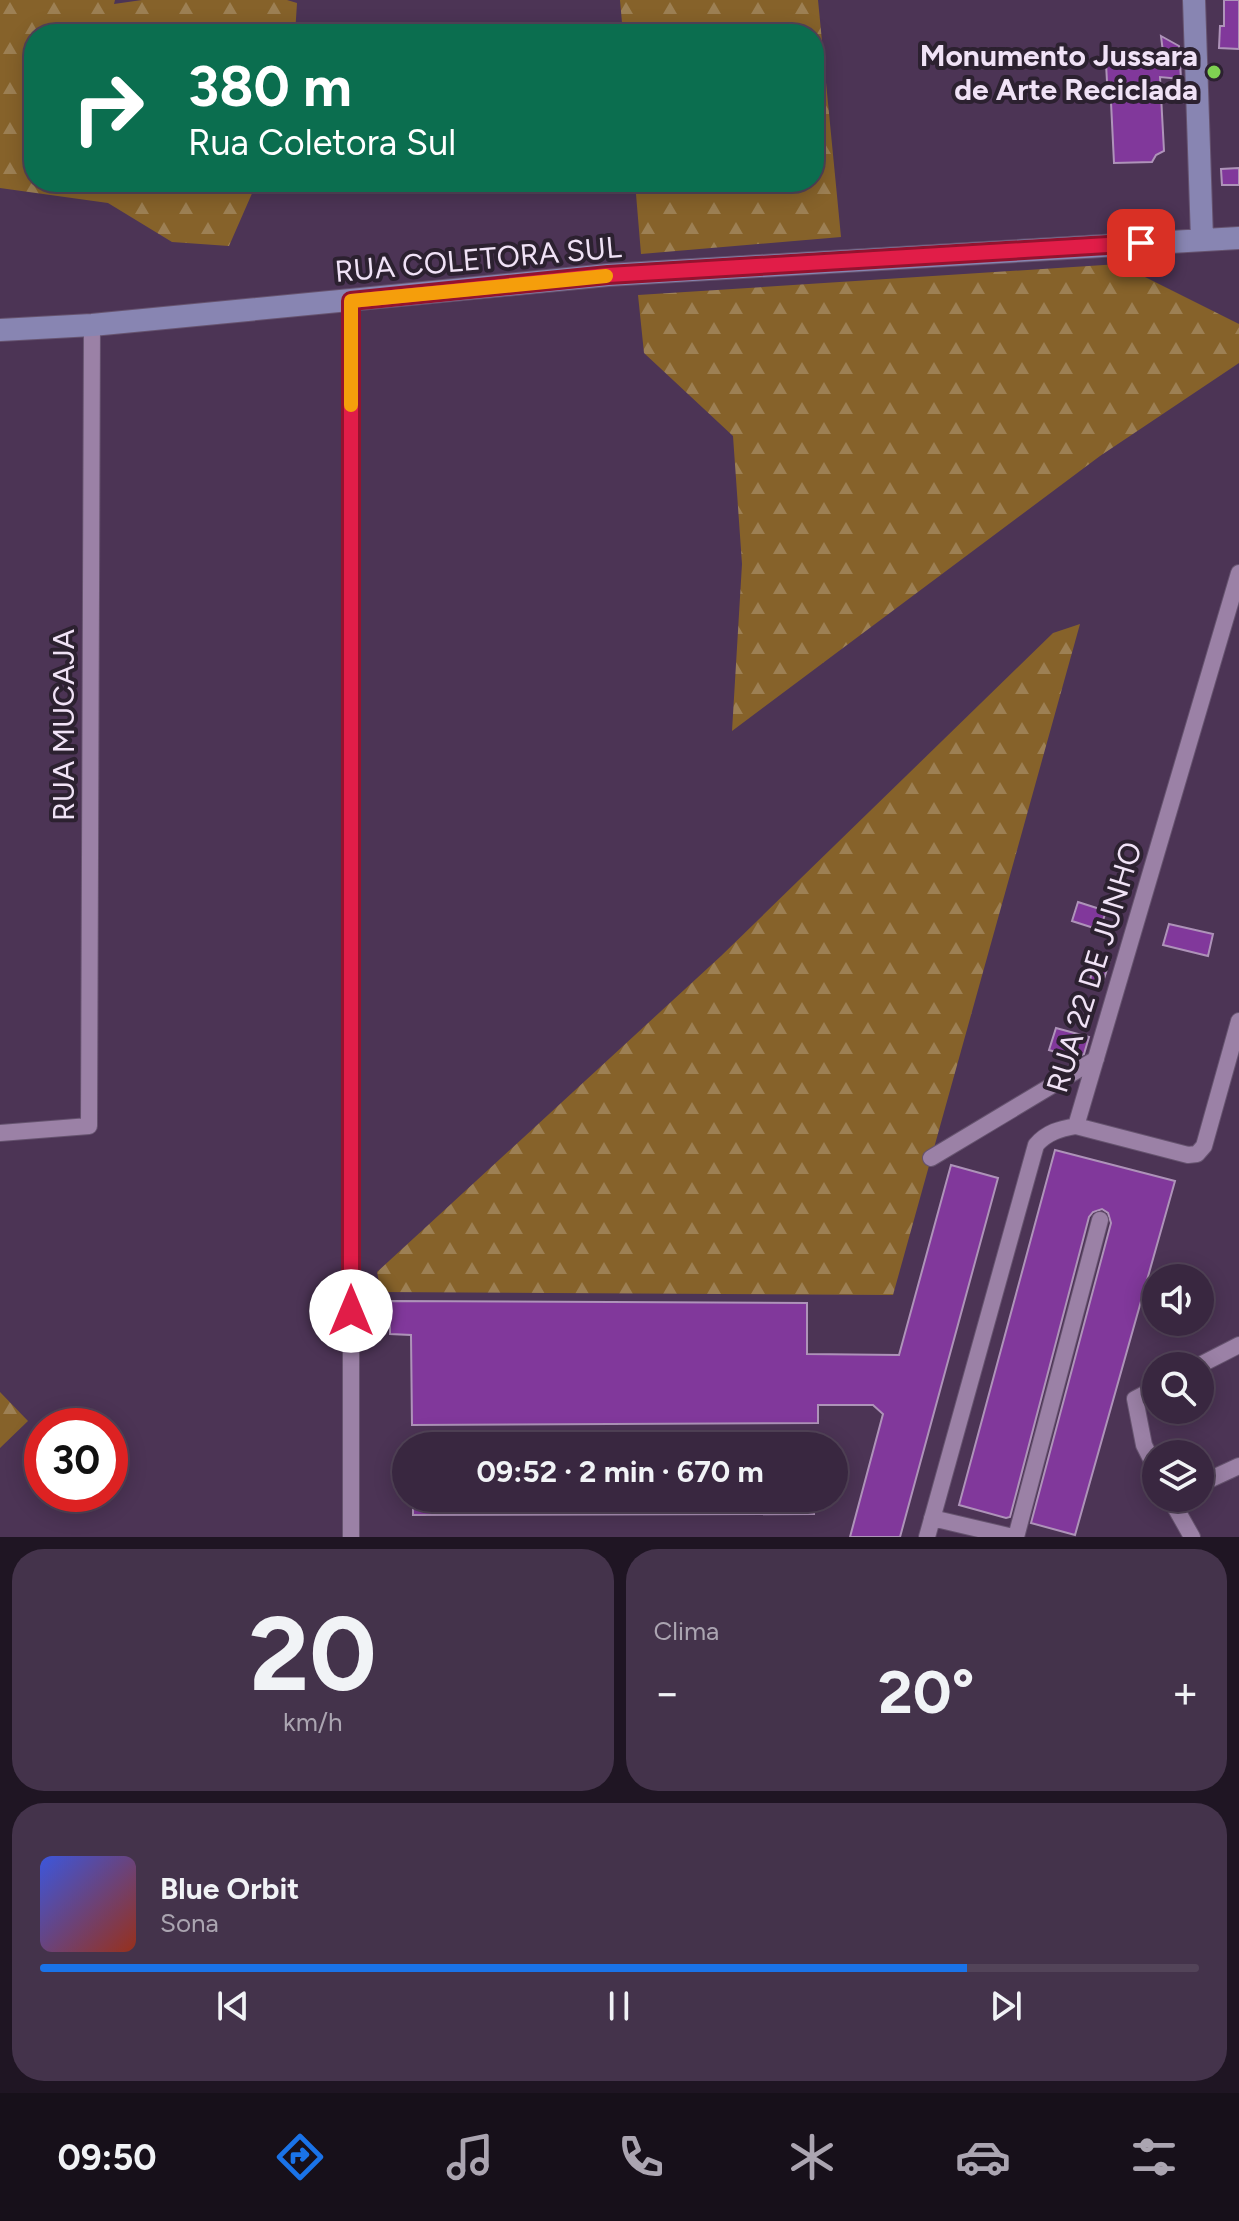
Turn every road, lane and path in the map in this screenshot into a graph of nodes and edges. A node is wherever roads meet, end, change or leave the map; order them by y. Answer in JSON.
{"nodes":[{"id":1,"x":1194,"y":0,"type":"edge"},
{"id":2,"x":1239,"y":238,"type":"edge"},
{"id":3,"x":1202,"y":239,"type":"junction"},
{"id":4,"x":351,"y":301,"type":"junction"},
{"id":5,"x":92,"y":325,"type":"junction"},
{"id":6,"x":0,"y":330,"type":"edge"},
{"id":7,"x":1239,"y":573,"type":"edge"},
{"id":8,"x":1239,"y":1021,"type":"edge"},
{"id":9,"x":1096,"y":1059,"type":"junction"},
{"id":10,"x":1076,"y":1126,"type":"junction"},
{"id":11,"x":0,"y":1133,"type":"edge"},
{"id":12,"x":931,"y":1158,"type":"dead end"},
{"id":13,"x":1100,"y":1220,"type":"dead end"},
{"id":14,"x":1239,"y":1345,"type":"edge"},
{"id":15,"x":1214,"y":1358,"type":"edge"},
{"id":16,"x":1142,"y":1395,"type":"edge"},
{"id":17,"x":1143,"y":1440,"type":"edge"},
{"id":18,"x":1239,"y":1466,"type":"edge"},
{"id":19,"x":1214,"y":1478,"type":"edge"},
{"id":20,"x":1179,"y":1512,"type":"edge"},
{"id":21,"x":932,"y":1518,"type":"junction"},
{"id":22,"x":351,"y":1537,"type":"edge"},
{"id":23,"x":927,"y":1537,"type":"edge"},
{"id":24,"x":1015,"y":1537,"type":"edge"},
{"id":25,"x":1192,"y":1537,"type":"edge"}],
"edges":[{"from":1,"to":3,"type":"street"},
{"from":2,"to":3,"type":"street","name":"RUA COLETORA SUL"},
{"from":3,"to":4,"type":"street","name":"RUA COLETORA SUL"},
{"from":4,"to":5,"type":"street","name":"RUA COLETORA SUL"},
{"from":4,"to":22,"type":"street"},
{"from":5,"to":6,"type":"street","name":"RUA COLETORA SUL"},
{"from":5,"to":11,"type":"street","name":"RUA MUCAJA"},
{"from":7,"to":9,"type":"street","name":"RUA 22 DE JUNHO"},
{"from":8,"to":10,"type":"street"},
{"from":9,"to":10,"type":"street","name":"RUA 22 DE JUNHO"},
{"from":9,"to":12,"type":"street"},
{"from":10,"to":21,"type":"street","name":"RUA 22 DE JUNHO"},
{"from":13,"to":24,"type":"street"},
{"from":14,"to":15,"type":"street"},
{"from":16,"to":17,"type":"street"},
{"from":18,"to":19,"type":"street"},
{"from":20,"to":25,"type":"street"},
{"from":21,"to":23,"type":"street","name":"RUA 22 DE JUNHO"},
{"from":21,"to":24,"type":"street"}]}
